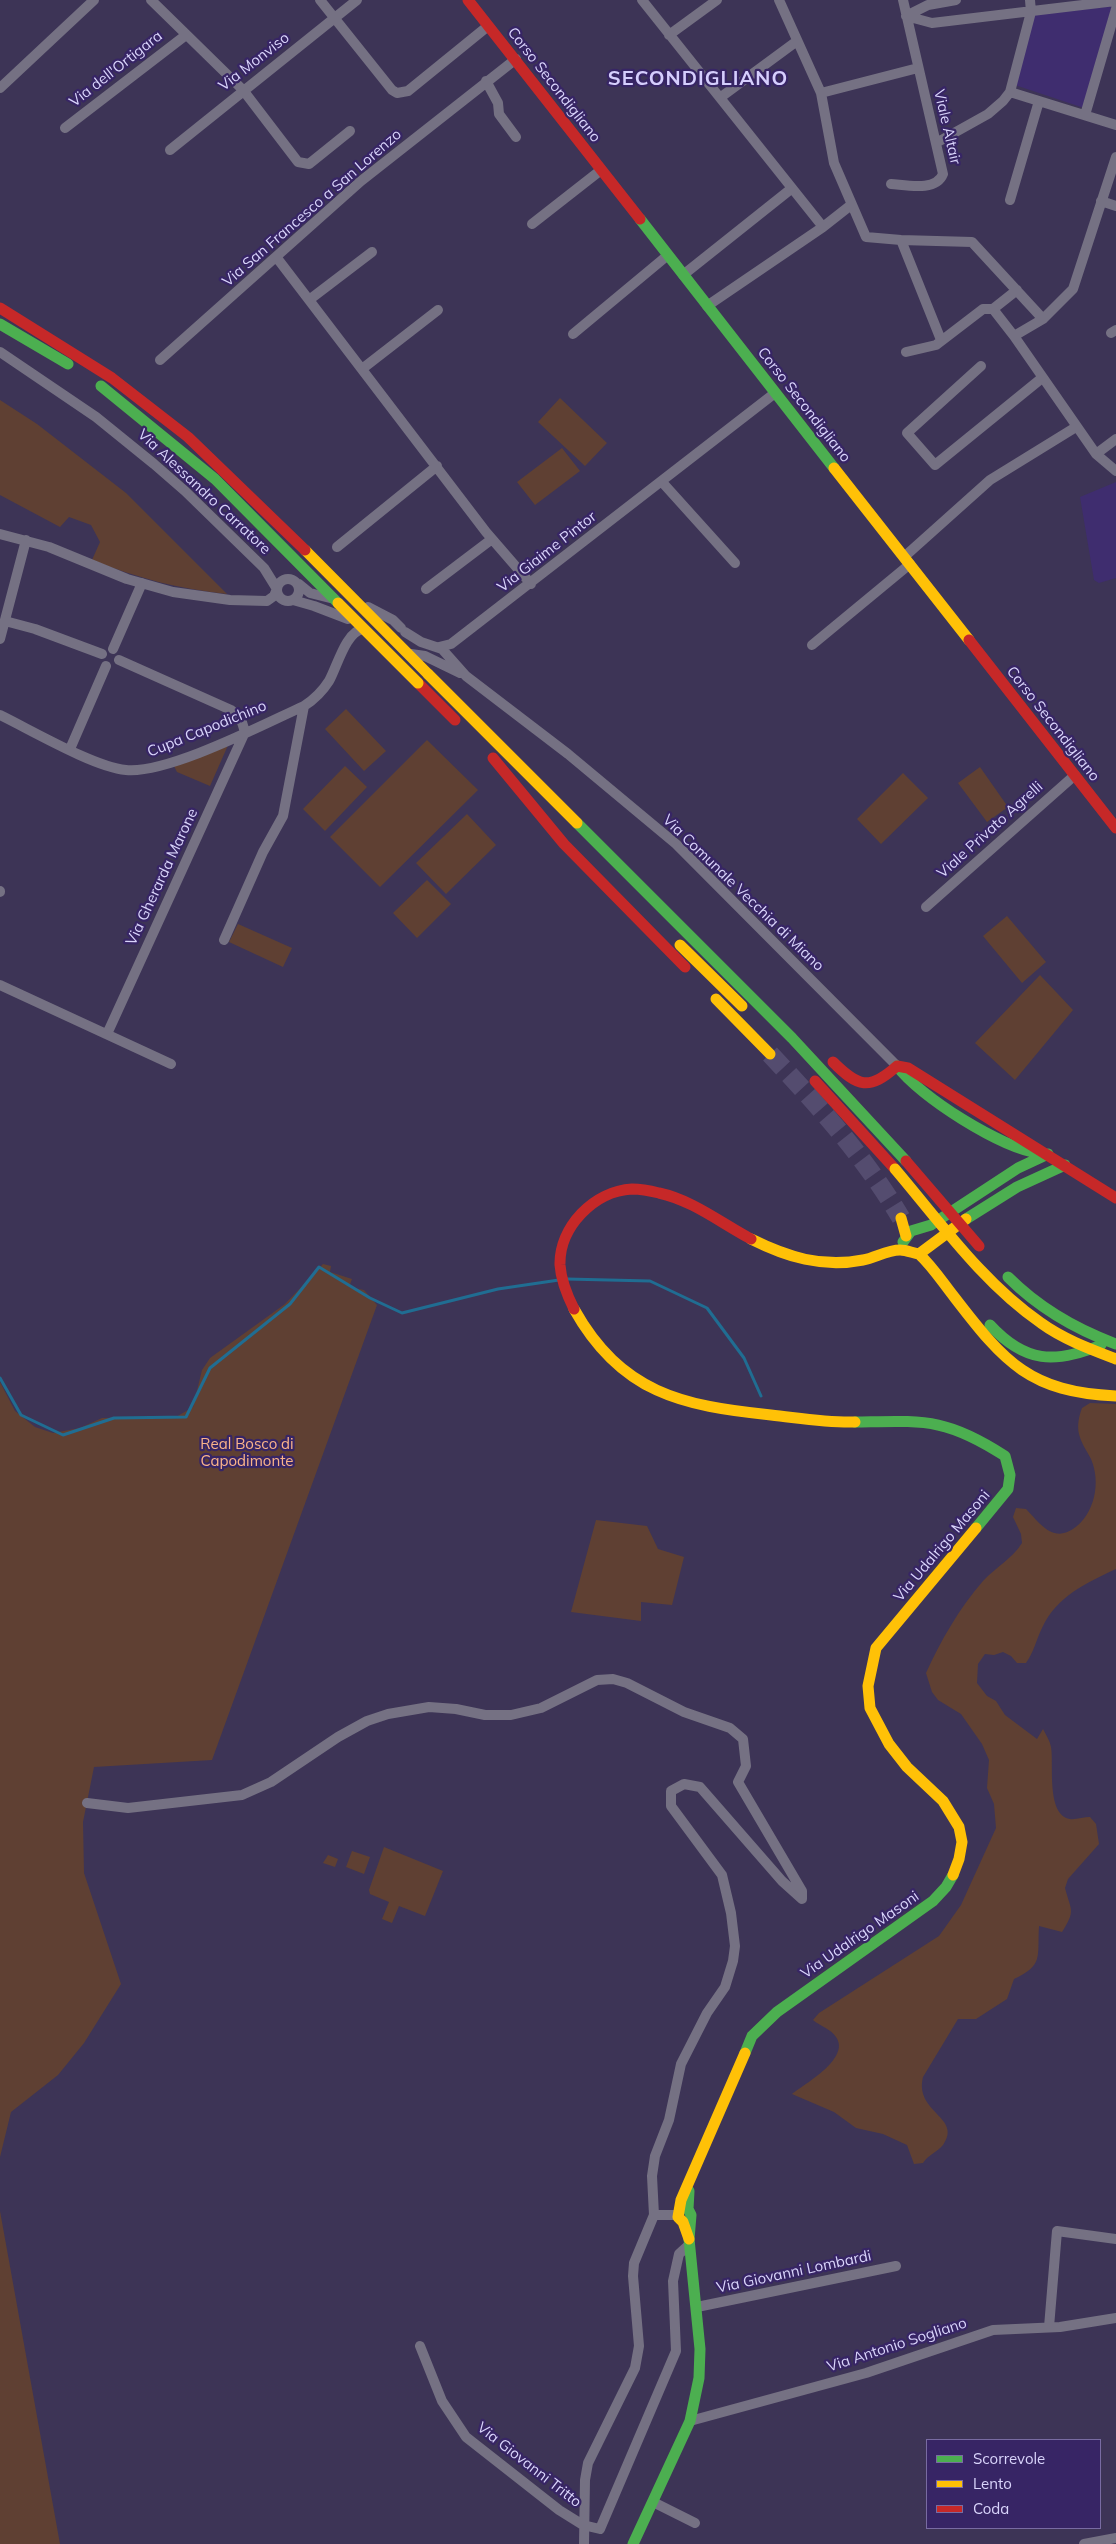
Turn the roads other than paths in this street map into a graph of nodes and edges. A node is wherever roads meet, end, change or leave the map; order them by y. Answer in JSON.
{"nodes":[{"id":1,"x":94,"y":0,"type":"edge"},
{"id":2,"x":151,"y":0,"type":"edge"},
{"id":3,"x":320,"y":0,"type":"edge"},
{"id":4,"x":357,"y":0,"type":"edge"},
{"id":5,"x":468,"y":0,"type":"edge"},
{"id":6,"x":642,"y":0,"type":"edge"},
{"id":7,"x":717,"y":0,"type":"edge"},
{"id":8,"x":779,"y":0,"type":"edge"},
{"id":9,"x":903,"y":0,"type":"edge"},
{"id":10,"x":919,"y":0,"type":"edge"},
{"id":11,"x":956,"y":0,"type":"edge"},
{"id":12,"x":1030,"y":0,"type":"edge"},
{"id":13,"x":1116,"y":1,"type":"edge"},
{"id":14,"x":942,"y":2,"type":"junction"},
{"id":15,"x":1116,"y":9,"type":"edge"},
{"id":16,"x":1031,"y":12,"type":"junction"},
{"id":17,"x":906,"y":16,"type":"junction"},
{"id":18,"x":334,"y":18,"type":"junction"},
{"id":19,"x":488,"y":26,"type":"junction"},
{"id":20,"x":186,"y":35,"type":"junction"},
{"id":21,"x":669,"y":35,"type":"junction"},
{"id":22,"x":797,"y":41,"type":"junction"},
{"id":23,"x":516,"y":59,"type":"junction"},
{"id":24,"x":918,"y":68,"type":"junction"},
{"id":25,"x":486,"y":81,"type":"junction"},
{"id":26,"x":0,"y":88,"type":"edge"},
{"id":27,"x":243,"y":90,"type":"junction"},
{"id":28,"x":1010,"y":92,"type":"junction"},
{"id":29,"x":821,"y":93,"type":"junction"},
{"id":30,"x":722,"y":97,"type":"junction"},
{"id":31,"x":1039,"y":101,"type":"junction"},
{"id":32,"x":1085,"y":115,"type":"junction"},
{"id":33,"x":1116,"y":125,"type":"edge"},
{"id":34,"x":65,"y":128,"type":"dead end"},
{"id":35,"x":350,"y":130,"type":"dead end"},
{"id":36,"x":516,"y":137,"type":"dead end"},
{"id":37,"x":936,"y":143,"type":"junction"},
{"id":38,"x":170,"y":150,"type":"dead end"},
{"id":39,"x":1116,"y":157,"type":"edge"},
{"id":40,"x":601,"y":170,"type":"junction"},
{"id":41,"x":891,"y":184,"type":"dead end"},
{"id":42,"x":791,"y":189,"type":"junction"},
{"id":43,"x":1010,"y":200,"type":"dead end"},
{"id":44,"x":1101,"y":201,"type":"junction"},
{"id":45,"x":851,"y":205,"type":"junction"},
{"id":46,"x":1116,"y":206,"type":"edge"},
{"id":47,"x":532,"y":224,"type":"dead end"},
{"id":48,"x":824,"y":227,"type":"junction"},
{"id":49,"x":901,"y":240,"type":"junction"},
{"id":50,"x":372,"y":252,"type":"dead end"},
{"id":51,"x":668,"y":256,"type":"junction"},
{"id":52,"x":277,"y":258,"type":"junction"},
{"id":53,"x":683,"y":275,"type":"junction"},
{"id":54,"x":1017,"y":290,"type":"junction"},
{"id":55,"x":309,"y":300,"type":"junction"},
{"id":56,"x":707,"y":306,"type":"junction"},
{"id":57,"x":0,"y":308,"type":"edge"},
{"id":58,"x":993,"y":309,"type":"junction"},
{"id":59,"x":438,"y":310,"type":"dead end"},
{"id":60,"x":1043,"y":319,"type":"junction"},
{"id":61,"x":0,"y":324,"type":"edge"},
{"id":62,"x":573,"y":334,"type":"dead end"},
{"id":63,"x":1014,"y":336,"type":"junction"},
{"id":64,"x":941,"y":340,"type":"junction"},
{"id":65,"x":0,"y":352,"type":"edge"},
{"id":66,"x":906,"y":352,"type":"dead end"},
{"id":67,"x":160,"y":360,"type":"dead end"},
{"id":68,"x":981,"y":366,"type":"dead end"},
{"id":69,"x":362,"y":369,"type":"junction"},
{"id":70,"x":1042,"y":378,"type":"junction"},
{"id":71,"x":775,"y":393,"type":"junction"},
{"id":72,"x":1076,"y":427,"type":"junction"},
{"id":73,"x":1116,"y":438,"type":"edge"},
{"id":74,"x":1096,"y":454,"type":"junction"},
{"id":75,"x":437,"y":466,"type":"junction"},
{"id":76,"x":1116,"y":471,"type":"edge"},
{"id":77,"x":662,"y":482,"type":"junction"},
{"id":78,"x":0,"y":534,"type":"edge"},
{"id":79,"x":492,"y":539,"type":"junction"},
{"id":80,"x":26,"y":540,"type":"junction"},
{"id":81,"x":337,"y":546,"type":"dead end"},
{"id":82,"x":907,"y":560,"type":"junction"},
{"id":83,"x":735,"y":563,"type":"dead end"},
{"id":84,"x":264,"y":568,"type":"junction"},
{"id":85,"x":286,"y":578,"type":"junction"},
{"id":86,"x":142,"y":584,"type":"junction"},
{"id":87,"x":299,"y":584,"type":"junction"},
{"id":88,"x":531,"y":584,"type":"junction"},
{"id":89,"x":277,"y":589,"type":"junction"},
{"id":90,"x":426,"y":590,"type":"dead end"},
{"id":91,"x":293,"y":600,"type":"junction"},
{"id":92,"x":5,"y":621,"type":"junction"},
{"id":93,"x":363,"y":629,"type":"junction"},
{"id":94,"x":403,"y":630,"type":"junction"},
{"id":95,"x":0,"y":639,"type":"edge"},
{"id":96,"x":375,"y":643,"type":"junction"},
{"id":97,"x":812,"y":645,"type":"dead end"},
{"id":98,"x":445,"y":648,"type":"junction"},
{"id":99,"x":113,"y":649,"type":"junction"},
{"id":100,"x":404,"y":653,"type":"junction"},
{"id":101,"x":102,"y":654,"type":"junction"},
{"id":102,"x":119,"y":660,"type":"junction"},
{"id":103,"x":436,"y":660,"type":"junction"},
{"id":104,"x":106,"y":666,"type":"junction"},
{"id":105,"x":466,"y":676,"type":"junction"},
{"id":106,"x":304,"y":706,"type":"junction"},
{"id":107,"x":0,"y":715,"type":"edge"},
{"id":108,"x":466,"y":730,"type":"dead end"},
{"id":109,"x":245,"y":732,"type":"junction"},
{"id":110,"x":70,"y":749,"type":"junction"},
{"id":111,"x":503,"y":749,"type":"junction"},
{"id":112,"x":1075,"y":775,"type":"junction"},
{"id":113,"x":1116,"y":828,"type":"edge"},
{"id":114,"x":611,"y":840,"type":"dead end"},
{"id":115,"x":926,"y":907,"type":"dead end"},
{"id":116,"x":224,"y":940,"type":"dead end"},
{"id":117,"x":695,"y":978,"type":"dead end"},
{"id":118,"x":0,"y":984,"type":"edge"},
{"id":119,"x":709,"y":992,"type":"dead end"},
{"id":120,"x":768,"y":998,"type":"dead end"},
{"id":121,"x":750,"y":1015,"type":"dead end"},
{"id":122,"x":803,"y":1032,"type":"dead end"},
{"id":123,"x":107,"y":1034,"type":"junction"},
{"id":124,"x":823,"y":1053,"type":"dead end"},
{"id":125,"x":770,"y":1054,"type":"tunnel mouth"},
{"id":126,"x":172,"y":1064,"type":"dead end"},
{"id":127,"x":897,"y":1066,"type":"junction"},
{"id":128,"x":808,"y":1074,"type":"dead end"},
{"id":129,"x":1015,"y":1148,"type":"junction"},
{"id":130,"x":1048,"y":1154,"type":"junction"},
{"id":131,"x":1065,"y":1165,"type":"junction"},
{"id":132,"x":1018,"y":1168,"type":"junction"},
{"id":133,"x":1025,"y":1181,"type":"junction"},
{"id":134,"x":1116,"y":1198,"type":"edge"},
{"id":135,"x":901,"y":1218,"type":"tunnel mouth"},
{"id":136,"x":921,"y":1230,"type":"junction"},
{"id":137,"x":907,"y":1242,"type":"junction"},
{"id":138,"x":933,"y":1249,"type":"junction"},
{"id":139,"x":986,"y":1254,"type":"dead end"},
{"id":140,"x":923,"y":1257,"type":"junction"},
{"id":141,"x":999,"y":1268,"type":"dead end"},
{"id":142,"x":1116,"y":1338,"type":"edge"},
{"id":143,"x":1116,"y":1344,"type":"edge"},
{"id":144,"x":1116,"y":1358,"type":"edge"},
{"id":145,"x":1116,"y":1396,"type":"edge"},
{"id":146,"x":87,"y":1803,"type":"dead end"},
{"id":147,"x":654,"y":2215,"type":"junction"},
{"id":148,"x":683,"y":2216,"type":"junction"},
{"id":149,"x":1116,"y":2239,"type":"edge"},
{"id":150,"x":690,"y":2242,"type":"junction"},
{"id":151,"x":896,"y":2266,"type":"dead end"},
{"id":152,"x":698,"y":2307,"type":"junction"},
{"id":153,"x":1116,"y":2318,"type":"edge"},
{"id":154,"x":1049,"y":2327,"type":"junction"},
{"id":155,"x":420,"y":2346,"type":"dead end"},
{"id":156,"x":690,"y":2421,"type":"junction"},
{"id":157,"x":653,"y":2502,"type":"junction"},
{"id":158,"x":695,"y":2522,"type":"dead end"},
{"id":159,"x":583,"y":2525,"type":"junction"},
{"id":160,"x":1116,"y":2538,"type":"edge"},
{"id":161,"x":584,"y":2544,"type":"edge"},
{"id":162,"x":633,"y":2544,"type":"edge"},
{"id":163,"x":1084,"y":2544,"type":"edge"}],
"edges":[{"from":1,"to":26,"type":"street"},
{"from":2,"to":20,"type":"street"},
{"from":3,"to":18,"type":"street"},
{"from":4,"to":18,"type":"street","name":"Via Monviso"},
{"from":5,"to":19,"type":"main road","name":"Corso Secondigliano"},
{"from":6,"to":21,"type":"street"},
{"from":7,"to":21,"type":"street"},
{"from":8,"to":22,"type":"street"},
{"from":9,"to":17,"type":"street","name":"Viale Altair"},
{"from":10,"to":14,"type":"street"},
{"from":11,"to":14,"type":"street"},
{"from":12,"to":16,"type":"street"},
{"from":13,"to":16,"type":"street"},
{"from":14,"to":17,"type":"street"},
{"from":15,"to":32,"type":"street"},
{"from":16,"to":17,"type":"street"},
{"from":16,"to":28,"type":"street"},
{"from":17,"to":24,"type":"street","name":"Viale Altair"},
{"from":18,"to":19,"type":"street"},
{"from":18,"to":27,"type":"street","name":"Via Monviso"},
{"from":19,"to":23,"type":"main road","name":"Corso Secondigliano"},
{"from":20,"to":27,"type":"street"},
{"from":20,"to":34,"type":"street","name":"Via dell'Ortigara"},
{"from":21,"to":30,"type":"street"},
{"from":22,"to":29,"type":"street"},
{"from":22,"to":30,"type":"street"},
{"from":23,"to":25,"type":"street","name":"Via San Francesco a San Lorenzo"},
{"from":23,"to":40,"type":"main road","name":"Corso Secondigliano"},
{"from":24,"to":29,"type":"street"},
{"from":24,"to":37,"type":"street","name":"Viale Altair"},
{"from":25,"to":36,"type":"street"},
{"from":25,"to":52,"type":"street","name":"Via San Francesco a San Lorenzo"},
{"from":27,"to":35,"type":"street"},
{"from":27,"to":38,"type":"street","name":"Via Monviso"},
{"from":28,"to":31,"type":"street"},
{"from":28,"to":37,"type":"street"},
{"from":29,"to":45,"type":"street"},
{"from":30,"to":42,"type":"street"},
{"from":31,"to":32,"type":"street"},
{"from":31,"to":43,"type":"street"},
{"from":32,"to":33,"type":"street"},
{"from":37,"to":41,"type":"street","name":"Viale Altair"},
{"from":39,"to":44,"type":"street"},
{"from":40,"to":47,"type":"street"},
{"from":40,"to":51,"type":"main road","name":"Corso Secondigliano"},
{"from":42,"to":48,"type":"street"},
{"from":42,"to":53,"type":"street"},
{"from":44,"to":46,"type":"street"},
{"from":44,"to":60,"type":"street"},
{"from":45,"to":48,"type":"street"},
{"from":45,"to":49,"type":"street"},
{"from":48,"to":56,"type":"street"},
{"from":49,"to":54,"type":"street"},
{"from":49,"to":64,"type":"street"},
{"from":50,"to":55,"type":"street"},
{"from":51,"to":53,"type":"main road","name":"Corso Secondigliano"},
{"from":51,"to":62,"type":"street"},
{"from":52,"to":55,"type":"street"},
{"from":52,"to":67,"type":"street","name":"Via San Francesco a San Lorenzo"},
{"from":53,"to":56,"type":"main road","name":"Corso Secondigliano"},
{"from":54,"to":58,"type":"street"},
{"from":54,"to":60,"type":"street"},
{"from":55,"to":69,"type":"street"},
{"from":56,"to":71,"type":"main road","name":"Corso Secondigliano"},
{"from":57,"to":111,"type":"main road","bridge":true},
{"from":58,"to":63,"type":"street"},
{"from":58,"to":64,"type":"street"},
{"from":59,"to":69,"type":"street"},
{"from":60,"to":63,"type":"street"},
{"from":61,"to":108,"type":"main road","bridge":true},
{"from":63,"to":70,"type":"street"},
{"from":64,"to":66,"type":"street"},
{"from":65,"to":84,"type":"street","name":"Via Alessandro Carratore"},
{"from":68,"to":70,"type":"street"},
{"from":69,"to":75,"type":"street"},
{"from":70,"to":72,"type":"street"},
{"from":71,"to":77,"type":"street","name":"Via Giaime Pintor"},
{"from":71,"to":82,"type":"main road","name":"Corso Secondigliano"},
{"from":72,"to":74,"type":"street"},
{"from":72,"to":82,"type":"street"},
{"from":73,"to":74,"type":"street"},
{"from":74,"to":76,"type":"street"},
{"from":75,"to":79,"type":"street"},
{"from":75,"to":81,"type":"street"},
{"from":77,"to":83,"type":"street"},
{"from":77,"to":88,"type":"street","name":"Via Giaime Pintor"},
{"from":78,"to":80,"type":"street"},
{"from":79,"to":88,"type":"street"},
{"from":79,"to":90,"type":"street"},
{"from":80,"to":86,"type":"street"},
{"from":80,"to":92,"type":"street"},
{"from":82,"to":97,"type":"street"},
{"from":82,"to":112,"type":"main road","name":"Corso Secondigliano"},
{"from":84,"to":85,"type":"street","name":"Via Alessandro Carratore"},
{"from":84,"to":89,"type":"street","name":"Via Alessandro Carratore"},
{"from":85,"to":87,"type":"street"},
{"from":85,"to":89,"type":"street"},
{"from":86,"to":89,"type":"street"},
{"from":86,"to":99,"type":"street"},
{"from":87,"to":91,"type":"street"},
{"from":87,"to":94,"type":"street","name":"Via Comunale Vecchia di Miano"},
{"from":88,"to":98,"type":"street","name":"Via Giaime Pintor"},
{"from":89,"to":91,"type":"street"},
{"from":91,"to":93,"type":"street","name":"Via Comunale Vecchia di Miano"},
{"from":92,"to":95,"type":"street"},
{"from":92,"to":101,"type":"street"},
{"from":93,"to":96,"type":"street","name":"Via Comunale Vecchia di Miano"},
{"from":93,"to":106,"type":"street","name":"Cupa Capodichino"},
{"from":94,"to":96,"type":"street"},
{"from":94,"to":98,"type":"street","name":"Via Comunale Vecchia di Miano"},
{"from":94,"to":100,"type":"street"},
{"from":96,"to":100,"type":"street","name":"Via Comunale Vecchia di Miano"},
{"from":98,"to":103,"type":"street","name":"Via Giaime Pintor"},
{"from":98,"to":105,"type":"street","name":"Via Comunale Vecchia di Miano"},
{"from":99,"to":101,"type":"street"},
{"from":99,"to":102,"type":"street"},
{"from":100,"to":103,"type":"street","name":"Via Comunale Vecchia di Miano"},
{"from":101,"to":104,"type":"street"},
{"from":102,"to":104,"type":"street"},
{"from":102,"to":109,"type":"street"},
{"from":103,"to":105,"type":"street","name":"Via Comunale Vecchia di Miano"},
{"from":104,"to":110,"type":"street"},
{"from":105,"to":127,"type":"street","name":"Via Comunale Vecchia di Miano"},
{"from":106,"to":109,"type":"street","name":"Cupa Capodichino"},
{"from":106,"to":116,"type":"street"},
{"from":107,"to":110,"type":"street","name":"Cupa Capodichino"},
{"from":109,"to":110,"type":"street","name":"Cupa Capodichino"},
{"from":109,"to":123,"type":"street","name":"Via Gherarda Marone"},
{"from":111,"to":114,"type":"main road"},
{"from":111,"to":139,"type":"main road","bridge":true},
{"from":112,"to":113,"type":"main road","name":"Corso Secondigliano"},
{"from":112,"to":115,"type":"street","name":"Viale Privato Agrelli"},
{"from":117,"to":121,"type":"main road"},
{"from":118,"to":123,"type":"street"},
{"from":119,"to":125,"type":"main road"},
{"from":120,"to":122,"type":"main road"},
{"from":123,"to":126,"type":"street"},
{"from":124,"to":127,"type":"main road"},
{"from":127,"to":129,"type":"main road","name":"Via Comunale Vecchia di Miano"},
{"from":127,"to":130,"type":"main road","name":"Via Comunale Vecchia di Miano"},
{"from":128,"to":144,"type":"main road","bridge":true},
{"from":129,"to":130,"type":"main road","name":"Via Comunale Vecchia di Miano"},
{"from":129,"to":132,"type":"main road"},
{"from":130,"to":131,"type":"main road","name":"Via Comunale Vecchia di Miano"},
{"from":130,"to":132,"type":"main road","name":"Via Udalrigo Masoni"},
{"from":130,"to":133,"type":"main road"},
{"from":131,"to":133,"type":"main road"},
{"from":131,"to":134,"type":"main road","name":"Via Comunale Vecchia di Miano"},
{"from":132,"to":136,"type":"main road","name":"Via Udalrigo Masoni"},
{"from":133,"to":138,"type":"main road"},
{"from":135,"to":137,"type":"main road"},
{"from":136,"to":137,"type":"main road","name":"Via Udalrigo Masoni"},
{"from":136,"to":138,"type":"main road"},
{"from":137,"to":140,"type":"main road","name":"Via Udalrigo Masoni"},
{"from":137,"to":148,"type":"main road","name":"Via Udalrigo Masoni"},
{"from":138,"to":140,"type":"main road"},
{"from":138,"to":142,"type":"main road","bridge":true},
{"from":140,"to":145,"type":"main road"},
{"from":141,"to":143,"type":"main road","bridge":true},
{"from":146,"to":147,"type":"street"},
{"from":147,"to":148,"type":"street"},
{"from":147,"to":159,"type":"street"},
{"from":148,"to":150,"type":"main road"},
{"from":149,"to":154,"type":"street"},
{"from":150,"to":152,"type":"main road"},
{"from":150,"to":159,"type":"street"},
{"from":151,"to":152,"type":"street","name":"Via Giovanni Lombardi"},
{"from":152,"to":156,"type":"main road"},
{"from":153,"to":154,"type":"street","name":"Via Antonio Sogliano"},
{"from":154,"to":156,"type":"street","name":"Via Antonio Sogliano"},
{"from":155,"to":159,"type":"street","name":"Via Giovanni Tritto"},
{"from":156,"to":157,"type":"main road"},
{"from":157,"to":158,"type":"street"},
{"from":157,"to":162,"type":"main road"},
{"from":159,"to":161,"type":"street"},
{"from":160,"to":163,"type":"street"}]}
